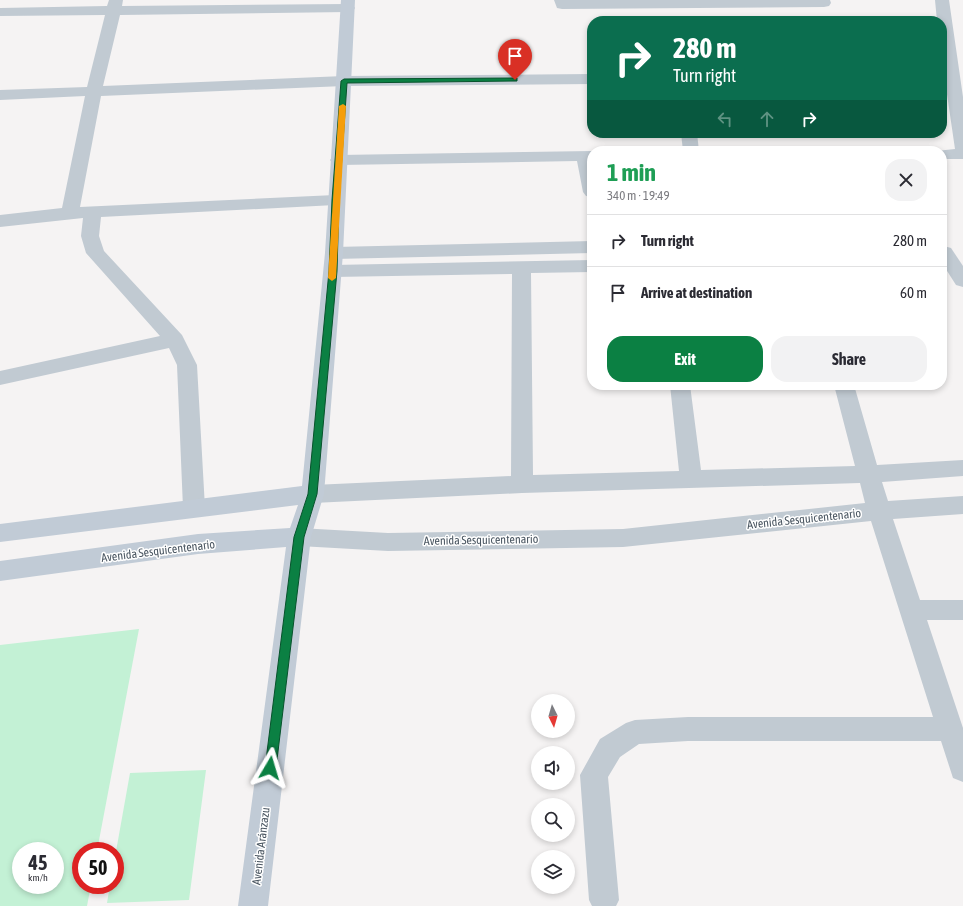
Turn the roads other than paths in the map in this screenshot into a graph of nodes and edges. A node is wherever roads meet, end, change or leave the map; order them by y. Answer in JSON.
{"nodes":[{"id":1,"x":561,"y":0,"type":"edge"},
{"id":2,"x":823,"y":0,"type":"edge"},
{"id":3,"x":942,"y":0,"type":"edge"},
{"id":4,"x":673,"y":2,"type":"edge"},
{"id":5,"x":348,"y":4,"type":"edge"},
{"id":6,"x":114,"y":6,"type":"edge"},
{"id":7,"x":0,"y":12,"type":"edge"},
{"id":8,"x":674,"y":16,"type":"edge"},
{"id":9,"x":956,"y":44,"type":"edge"},
{"id":10,"x":947,"y":78,"type":"edge"},
{"id":11,"x":587,"y":79,"type":"edge"},
{"id":12,"x":344,"y":81,"type":"junction"},
{"id":13,"x":94,"y":90,"type":"junction"},
{"id":14,"x":0,"y":95,"type":"edge"},
{"id":15,"x":963,"y":147,"type":"edge"},
{"id":16,"x":947,"y":154,"type":"edge"},
{"id":17,"x":963,"y":154,"type":"edge"},
{"id":18,"x":587,"y":156,"type":"edge"},
{"id":19,"x":339,"y":160,"type":"junction"},
{"id":20,"x":335,"y":200,"type":"junction"},
{"id":21,"x":93,"y":212,"type":"junction"},
{"id":22,"x":70,"y":213,"type":"junction"},
{"id":23,"x":0,"y":221,"type":"edge"},
{"id":24,"x":587,"y":247,"type":"edge"},
{"id":25,"x":963,"y":248,"type":"edge"},
{"id":26,"x":947,"y":251,"type":"edge"},
{"id":27,"x":947,"y":258,"type":"edge"},
{"id":28,"x":333,"y":262,"type":"junction"},
{"id":29,"x":587,"y":266,"type":"edge"},
{"id":30,"x":521,"y":267,"type":"junction"},
{"id":31,"x":963,"y":281,"type":"edge"},
{"id":32,"x":175,"y":340,"type":"junction"},
{"id":33,"x":0,"y":378,"type":"edge"},
{"id":34,"x":681,"y":390,"type":"edge"},
{"id":35,"x":845,"y":390,"type":"edge"},
{"id":36,"x":963,"y":468,"type":"edge"},
{"id":37,"x":868,"y":474,"type":"junction"},
{"id":38,"x":691,"y":480,"type":"junction"},
{"id":39,"x":522,"y":484,"type":"junction"},
{"id":40,"x":313,"y":494,"type":"junction"},
{"id":41,"x":963,"y":505,"type":"edge"},
{"id":42,"x":194,"y":508,"type":"junction"},
{"id":43,"x":879,"y":511,"type":"junction"},
{"id":44,"x":0,"y":533,"type":"edge"},
{"id":45,"x":299,"y":537,"type":"junction"},
{"id":46,"x":0,"y":571,"type":"edge"},
{"id":47,"x":911,"y":610,"type":"junction"},
{"id":48,"x":963,"y":610,"type":"edge"},
{"id":49,"x":950,"y":729,"type":"junction"},
{"id":50,"x":963,"y":769,"type":"edge"},
{"id":51,"x":604,"y":900,"type":"dead end"},
{"id":52,"x":254,"y":906,"type":"edge"}],
"edges":[{"from":1,"to":4,"type":"street"},
{"from":2,"to":4,"type":"street"},
{"from":3,"to":9,"type":"street"},
{"from":4,"to":8,"type":"street"},
{"from":5,"to":6,"type":"street"},
{"from":5,"to":12,"type":"main road","name":"Avenida Aránzazu"},
{"from":6,"to":7,"type":"street"},
{"from":6,"to":13,"type":"street"},
{"from":9,"to":10,"type":"street"},
{"from":10,"to":15,"type":"street"},
{"from":11,"to":12,"type":"street"},
{"from":12,"to":13,"type":"street"},
{"from":12,"to":19,"type":"main road","name":"Avenida Aránzazu"},
{"from":13,"to":14,"type":"street"},
{"from":13,"to":22,"type":"street"},
{"from":16,"to":17,"type":"street"},
{"from":18,"to":19,"type":"street"},
{"from":19,"to":20,"type":"main road","name":"Avenida Aránzazu"},
{"from":20,"to":21,"type":"street"},
{"from":20,"to":28,"type":"main road","name":"Avenida Aránzazu"},
{"from":21,"to":22,"type":"street"},
{"from":21,"to":32,"type":"street"},
{"from":22,"to":23,"type":"street"},
{"from":24,"to":28,"type":"street"},
{"from":24,"to":29,"type":"street"},
{"from":25,"to":26,"type":"street"},
{"from":27,"to":31,"type":"street"},
{"from":28,"to":30,"type":"street"},
{"from":28,"to":40,"type":"main road","name":"Avenida Aránzazu"},
{"from":29,"to":30,"type":"street"},
{"from":30,"to":39,"type":"street"},
{"from":32,"to":33,"type":"street"},
{"from":32,"to":42,"type":"street"},
{"from":34,"to":38,"type":"street"},
{"from":35,"to":37,"type":"street"},
{"from":36,"to":37,"type":"street"},
{"from":37,"to":38,"type":"street"},
{"from":37,"to":43,"type":"street"},
{"from":38,"to":39,"type":"street"},
{"from":39,"to":40,"type":"street"},
{"from":40,"to":42,"type":"main road"},
{"from":40,"to":45,"type":"main road","name":"Avenida Aránzazu"},
{"from":41,"to":43,"type":"street","name":"Avenida Sesquicentenario"},
{"from":42,"to":44,"type":"main road"},
{"from":43,"to":45,"type":"street","name":"Avenida Sesquicentenario"},
{"from":43,"to":47,"type":"street"},
{"from":45,"to":46,"type":"main road","name":"Avenida Sesquicentenario"},
{"from":45,"to":52,"type":"main road","name":"Avenida Aránzazu"},
{"from":47,"to":48,"type":"street"},
{"from":47,"to":49,"type":"street"},
{"from":49,"to":50,"type":"street"},
{"from":49,"to":51,"type":"street"}]}
